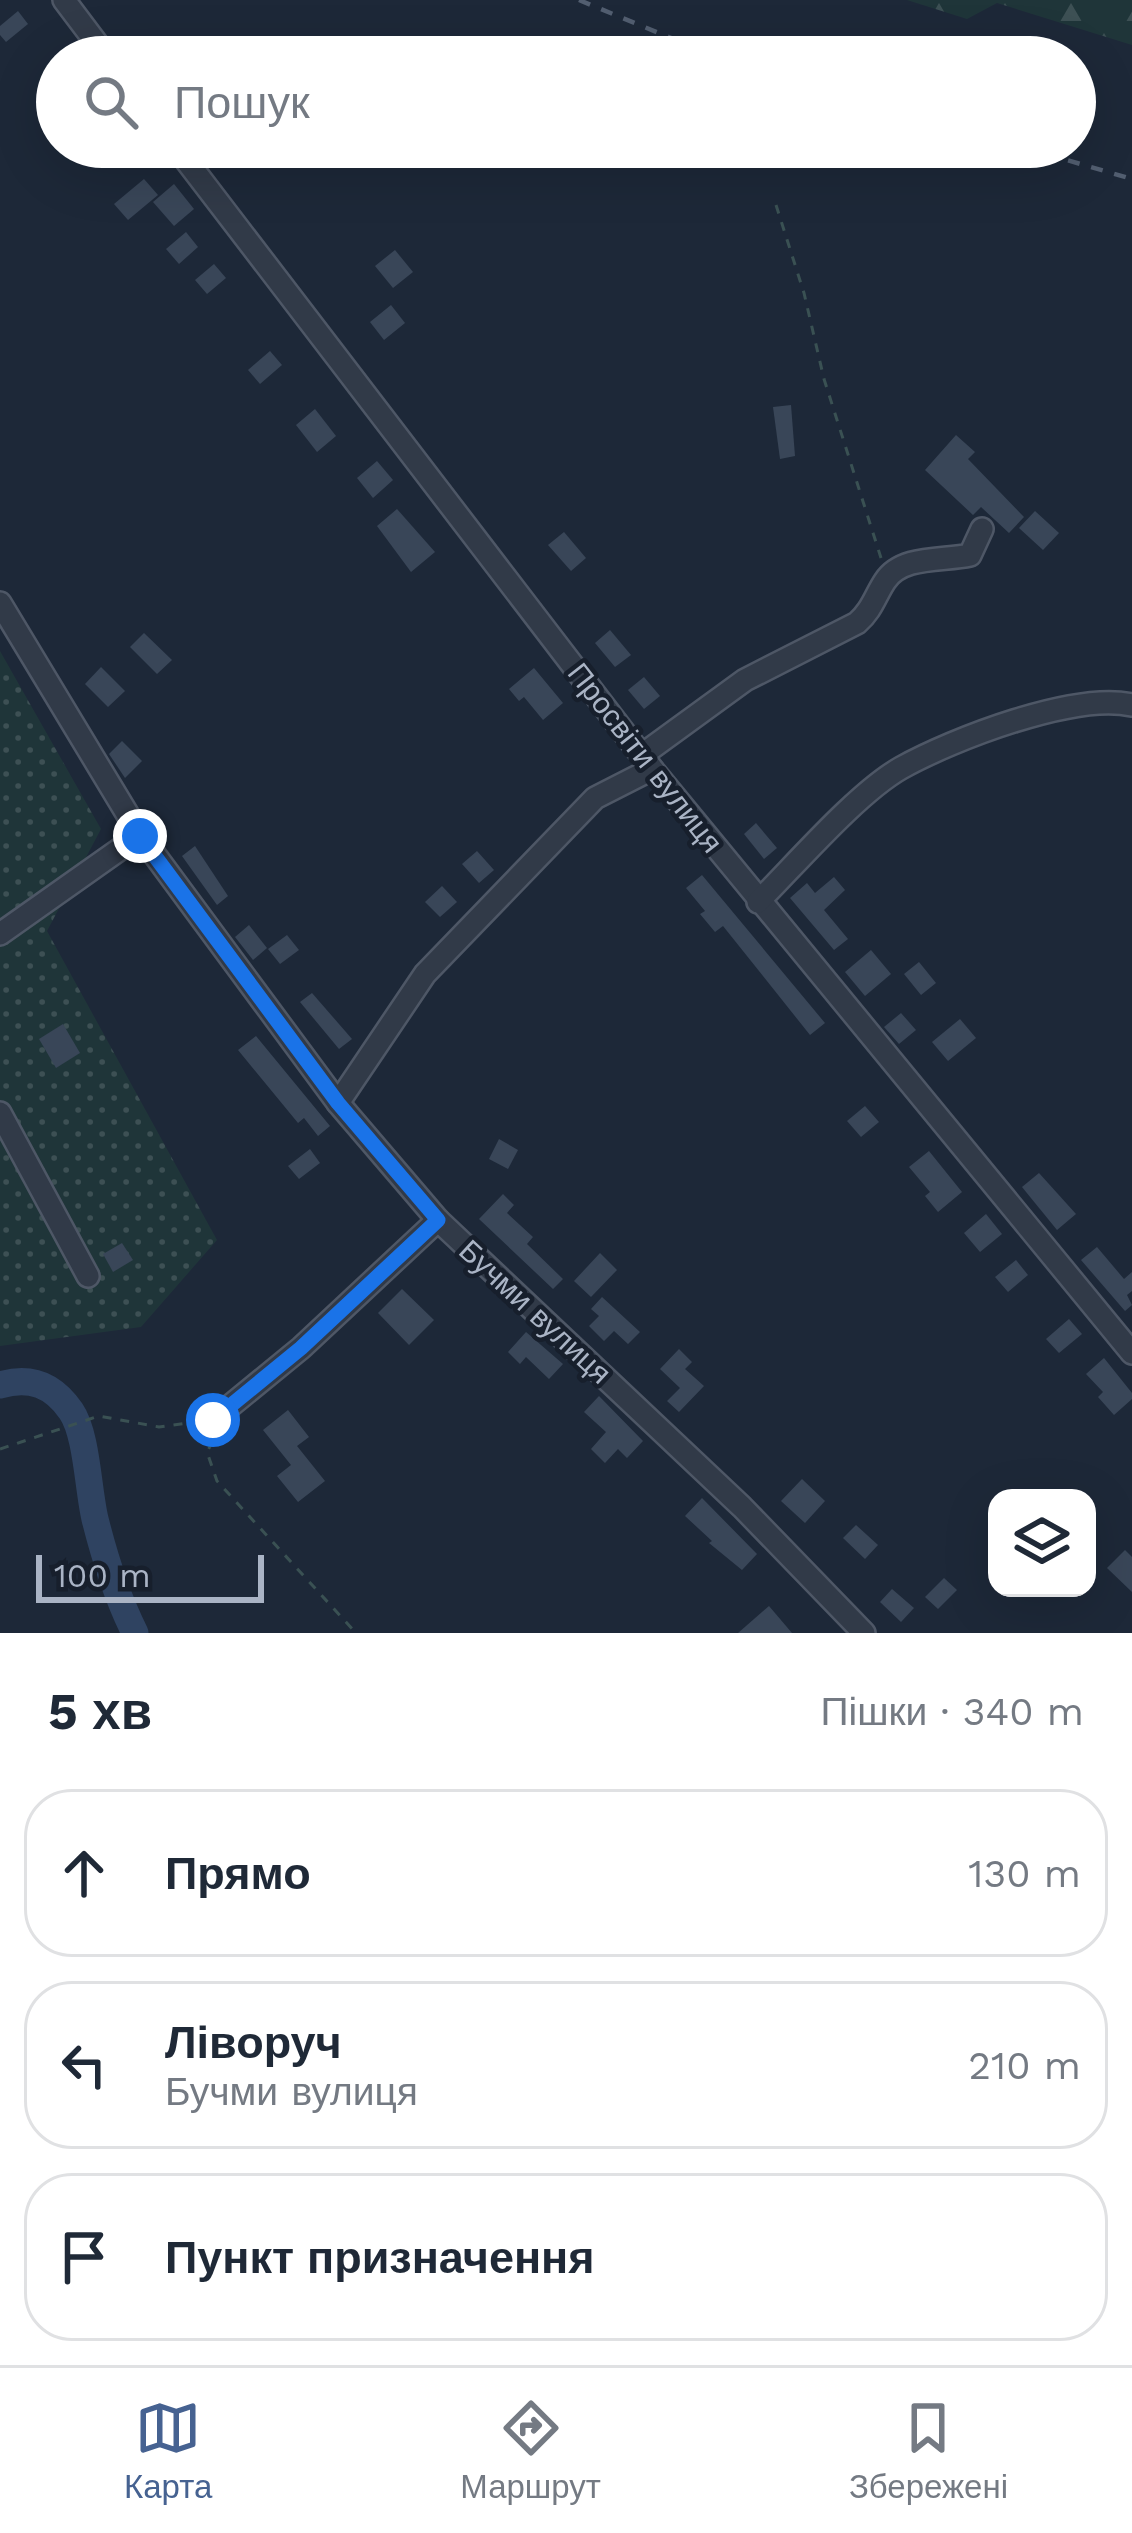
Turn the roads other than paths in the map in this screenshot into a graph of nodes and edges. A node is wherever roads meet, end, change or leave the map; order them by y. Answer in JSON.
{"nodes":[{"id":1,"x":64,"y":0,"type":"edge"},
{"id":2,"x":91,"y":36,"type":"edge"},
{"id":3,"x":192,"y":168,"type":"edge"},
{"id":4,"x":982,"y":529,"type":"dead end"},
{"id":5,"x":0,"y":603,"type":"edge"},
{"id":6,"x":1132,"y":705,"type":"edge"},
{"id":7,"x":647,"y":762,"type":"junction"},
{"id":8,"x":140,"y":836,"type":"junction"},
{"id":9,"x":758,"y":902,"type":"junction"},
{"id":10,"x":2,"y":930,"type":"edge"},
{"id":11,"x":338,"y":1103,"type":"junction"},
{"id":12,"x":0,"y":1113,"type":"edge"},
{"id":13,"x":438,"y":1220,"type":"junction"},
{"id":14,"x":88,"y":1276,"type":"dead end"},
{"id":15,"x":1132,"y":1353,"type":"edge"},
{"id":16,"x":213,"y":1420,"type":"road end"},
{"id":17,"x":863,"y":1633,"type":"edge"}],
"edges":[{"from":1,"to":2,"type":"street"},
{"from":3,"to":7,"type":"street","name":"Просвіти вулиця"},
{"from":4,"to":7,"type":"street"},
{"from":5,"to":8,"type":"street","name":"Бучми вулиця"},
{"from":6,"to":9,"type":"street"},
{"from":7,"to":9,"type":"street","name":"Просвіти вулиця"},
{"from":7,"to":11,"type":"street"},
{"from":8,"to":10,"type":"street"},
{"from":8,"to":11,"type":"street","name":"Бучми вулиця"},
{"from":9,"to":15,"type":"street","name":"Просвіти вулиця"},
{"from":11,"to":13,"type":"street","name":"Бучми вулиця"},
{"from":12,"to":14,"type":"street"},
{"from":13,"to":16,"type":"street"},
{"from":13,"to":17,"type":"street","name":"Бучми вулиця"}]}
